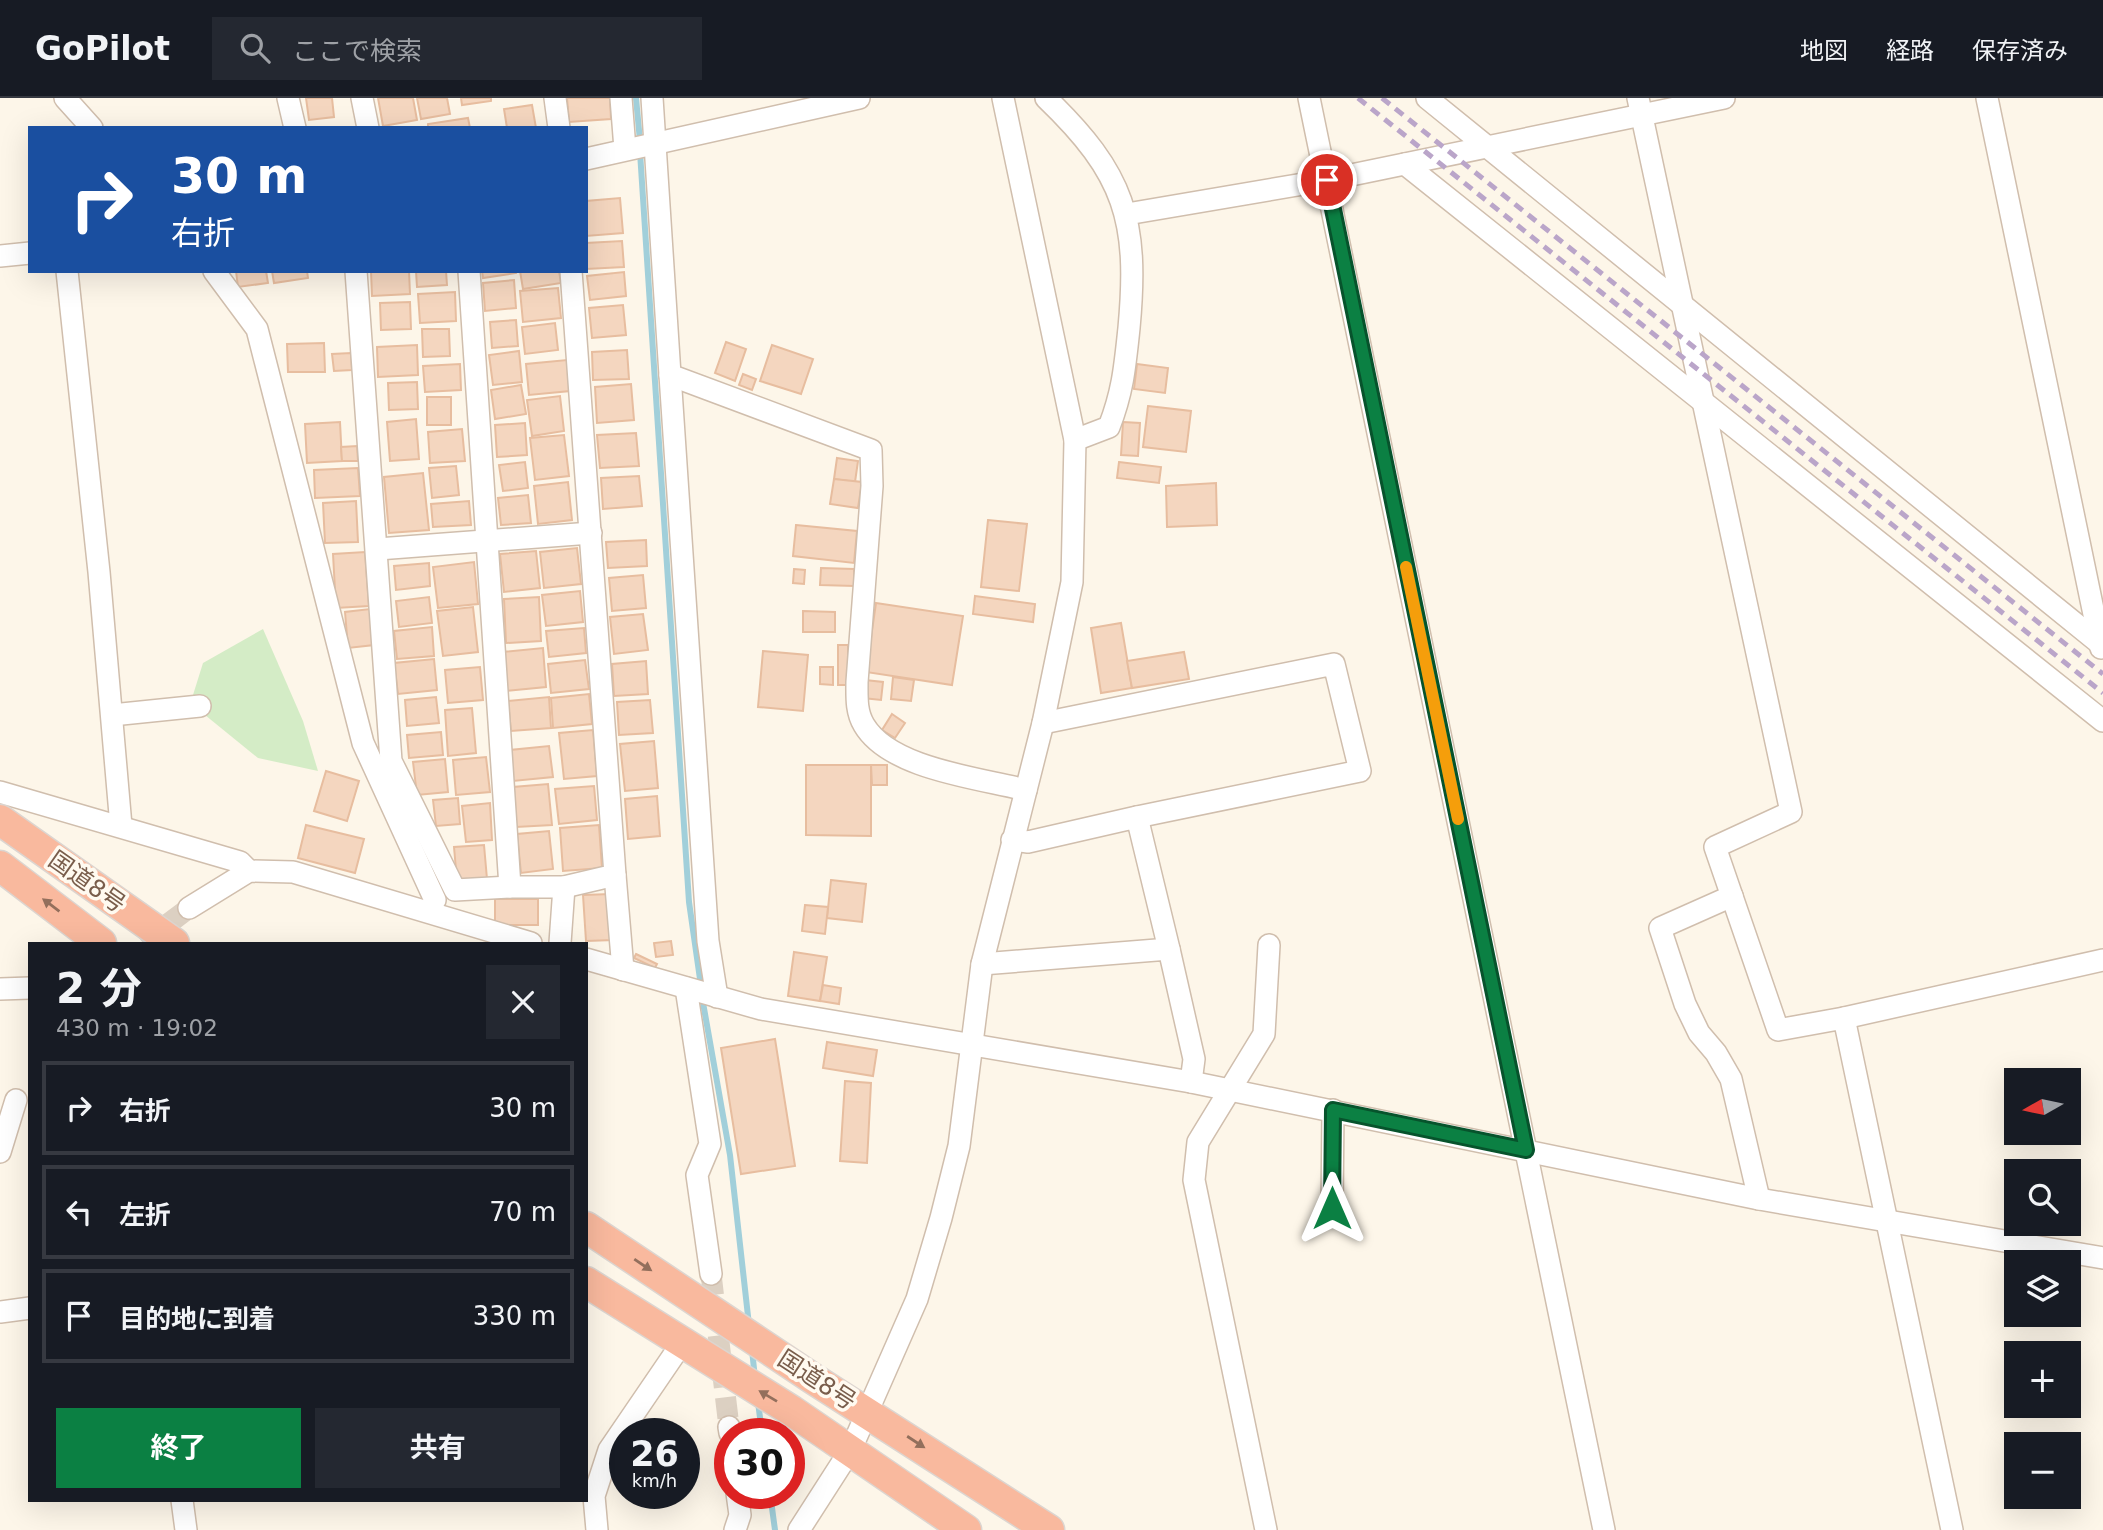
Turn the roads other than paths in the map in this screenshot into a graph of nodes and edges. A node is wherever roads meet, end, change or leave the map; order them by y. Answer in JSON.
{"nodes":[{"id":1,"x":65,"y":98,"type":"edge"},
{"id":2,"x":288,"y":98,"type":"edge"},
{"id":3,"x":362,"y":98,"type":"edge"},
{"id":4,"x":555,"y":98,"type":"edge"},
{"id":5,"x":621,"y":98,"type":"edge"},
{"id":6,"x":652,"y":98,"type":"edge"},
{"id":7,"x":859,"y":98,"type":"edge"},
{"id":8,"x":1003,"y":98,"type":"edge"},
{"id":9,"x":1046,"y":98,"type":"edge"},
{"id":10,"x":1309,"y":98,"type":"edge"},
{"id":11,"x":1427,"y":98,"type":"edge"},
{"id":12,"x":1724,"y":98,"type":"edge"},
{"id":13,"x":1987,"y":98,"type":"edge"},
{"id":14,"x":1640,"y":107,"type":"edge"},
{"id":15,"x":90,"y":126,"type":"edge"},
{"id":16,"x":295,"y":126,"type":"edge"},
{"id":17,"x":369,"y":126,"type":"edge"},
{"id":18,"x":559,"y":126,"type":"edge"},
{"id":19,"x":656,"y":142,"type":"junction"},
{"id":20,"x":1489,"y":146,"type":"junction"},
{"id":21,"x":625,"y":149,"type":"junction"},
{"id":22,"x":588,"y":158,"type":"edge"},
{"id":23,"x":1405,"y":164,"type":"junction"},
{"id":24,"x":1327,"y":180,"type":"junction"},
{"id":25,"x":1128,"y":214,"type":"junction"},
{"id":26,"x":28,"y":253,"type":"edge"},
{"id":27,"x":0,"y":256,"type":"edge"},
{"id":28,"x":67,"y":273,"type":"edge"},
{"id":29,"x":215,"y":273,"type":"edge"},
{"id":30,"x":356,"y":273,"type":"edge"},
{"id":31,"x":469,"y":273,"type":"edge"},
{"id":32,"x":571,"y":273,"type":"edge"},
{"id":33,"x":1682,"y":307,"type":"junction"},
{"id":34,"x":670,"y":374,"type":"junction"},
{"id":35,"x":1703,"y":405,"type":"junction"},
{"id":36,"x":1074,"y":440,"type":"junction"},
{"id":37,"x":591,"y":533,"type":"junction"},
{"id":38,"x":487,"y":541,"type":"junction"},
{"id":39,"x":378,"y":549,"type":"junction"},
{"id":40,"x":2102,"y":650,"type":"edge"},
{"id":41,"x":200,"y":706,"type":"dead end"},
{"id":42,"x":112,"y":715,"type":"junction"},
{"id":43,"x":2103,"y":721,"type":"edge"},
{"id":44,"x":1044,"y":723,"type":"junction"},
{"id":45,"x":1026,"y":790,"type":"junction"},
{"id":46,"x":0,"y":792,"type":"edge"},
{"id":47,"x":1137,"y":817,"type":"junction"},
{"id":48,"x":0,"y":820,"type":"edge"},
{"id":49,"x":121,"y":826,"type":"junction"},
{"id":50,"x":1012,"y":840,"type":"junction"},
{"id":51,"x":0,"y":866,"type":"edge"},
{"id":52,"x":249,"y":871,"type":"junction"},
{"id":53,"x":615,"y":876,"type":"junction"},
{"id":54,"x":510,"y":887,"type":"junction"},
{"id":55,"x":564,"y":887,"type":"junction"},
{"id":56,"x":1732,"y":896,"type":"junction"},
{"id":57,"x":435,"y":900,"type":"dead end"},
{"id":58,"x":189,"y":908,"type":"tunnel mouth"},
{"id":59,"x":100,"y":942,"type":"edge"},
{"id":60,"x":173,"y":942,"type":"edge"},
{"id":61,"x":528,"y":942,"type":"edge"},
{"id":62,"x":560,"y":942,"type":"edge"},
{"id":63,"x":1269,"y":945,"type":"dead end"},
{"id":64,"x":1169,"y":949,"type":"junction"},
{"id":65,"x":588,"y":960,"type":"edge"},
{"id":66,"x":2103,"y":960,"type":"edge"},
{"id":67,"x":982,"y":964,"type":"junction"},
{"id":68,"x":623,"y":970,"type":"junction"},
{"id":69,"x":28,"y":988,"type":"edge"},
{"id":70,"x":686,"y":988,"type":"junction"},
{"id":71,"x":0,"y":989,"type":"edge"},
{"id":72,"x":717,"y":997,"type":"junction"},
{"id":73,"x":1844,"y":1018,"type":"junction"},
{"id":74,"x":974,"y":1045,"type":"junction"},
{"id":75,"x":1191,"y":1082,"type":"junction"},
{"id":76,"x":1227,"y":1091,"type":"junction"},
{"id":77,"x":16,"y":1100,"type":"dead end"},
{"id":78,"x":1333,"y":1110,"type":"junction"},
{"id":79,"x":1526,"y":1150,"type":"junction"},
{"id":80,"x":0,"y":1152,"type":"edge"},
{"id":81,"x":1759,"y":1199,"type":"junction"},
{"id":82,"x":1332,"y":1208,"type":"dead end"},
{"id":83,"x":1887,"y":1220,"type":"junction"},
{"id":84,"x":588,"y":1228,"type":"edge"},
{"id":85,"x":2103,"y":1258,"type":"edge"},
{"id":86,"x":710,"y":1274,"type":"tunnel mouth"},
{"id":87,"x":588,"y":1283,"type":"edge"},
{"id":88,"x":28,"y":1308,"type":"edge"},
{"id":89,"x":0,"y":1312,"type":"edge"},
{"id":90,"x":682,"y":1343,"type":"junction"},
{"id":91,"x":867,"y":1413,"type":"junction"},
{"id":92,"x":851,"y":1449,"type":"junction"},
{"id":93,"x":182,"y":1502,"type":"edge"},
{"id":94,"x":739,"y":1509,"type":"edge"},
{"id":95,"x":187,"y":1530,"type":"edge"},
{"id":96,"x":597,"y":1530,"type":"edge"},
{"id":97,"x":735,"y":1530,"type":"edge"},
{"id":98,"x":799,"y":1530,"type":"edge"},
{"id":99,"x":966,"y":1530,"type":"edge"},
{"id":100,"x":1049,"y":1530,"type":"edge"},
{"id":101,"x":1266,"y":1530,"type":"edge"},
{"id":102,"x":1604,"y":1530,"type":"edge"},
{"id":103,"x":1952,"y":1530,"type":"edge"}],
"edges":[{"from":1,"to":15,"type":"street"},
{"from":2,"to":16,"type":"street"},
{"from":3,"to":17,"type":"street"},
{"from":4,"to":18,"type":"street"},
{"from":5,"to":21,"type":"street"},
{"from":6,"to":19,"type":"street"},
{"from":7,"to":19,"type":"street"},
{"from":8,"to":36,"type":"street"},
{"from":9,"to":25,"type":"street"},
{"from":10,"to":24,"type":"street"},
{"from":11,"to":20,"type":"street"},
{"from":12,"to":14,"type":"street"},
{"from":13,"to":40,"type":"street"},
{"from":14,"to":20,"type":"street"},
{"from":14,"to":33,"type":"street"},
{"from":19,"to":21,"type":"street"},
{"from":19,"to":34,"type":"street"},
{"from":20,"to":23,"type":"street"},
{"from":20,"to":33,"type":"street"},
{"from":21,"to":22,"type":"street"},
{"from":23,"to":24,"type":"street"},
{"from":23,"to":35,"type":"street"},
{"from":24,"to":25,"type":"street"},
{"from":24,"to":79,"type":"street"},
{"from":25,"to":36,"type":"street"},
{"from":26,"to":27,"type":"street"},
{"from":28,"to":42,"type":"street"},
{"from":29,"to":57,"type":"street"},
{"from":30,"to":39,"type":"street"},
{"from":31,"to":38,"type":"street"},
{"from":32,"to":37,"type":"street"},
{"from":33,"to":35,"type":"street"},
{"from":33,"to":40,"type":"street"},
{"from":34,"to":45,"type":"street"},
{"from":34,"to":72,"type":"street"},
{"from":35,"to":43,"type":"street"},
{"from":35,"to":56,"type":"street"},
{"from":36,"to":44,"type":"street"},
{"from":37,"to":38,"type":"street"},
{"from":37,"to":53,"type":"street"},
{"from":38,"to":39,"type":"street"},
{"from":38,"to":54,"type":"street"},
{"from":39,"to":54,"type":"street"},
{"from":41,"to":42,"type":"street"},
{"from":42,"to":49,"type":"street"},
{"from":44,"to":45,"type":"street"},
{"from":44,"to":47,"type":"street"},
{"from":45,"to":50,"type":"street"},
{"from":46,"to":49,"type":"street"},
{"from":47,"to":50,"type":"street"},
{"from":47,"to":64,"type":"street"},
{"from":48,"to":60,"type":"highway","name":"国道8号"},
{"from":49,"to":52,"type":"street"},
{"from":50,"to":67,"type":"street"},
{"from":59,"to":51,"type":"highway","name":"国道8号","one_way":true},
{"from":52,"to":58,"type":"street"},
{"from":52,"to":61,"type":"street"},
{"from":53,"to":55,"type":"street"},
{"from":53,"to":68,"type":"street"},
{"from":54,"to":55,"type":"street"},
{"from":55,"to":62,"type":"street"},
{"from":56,"to":73,"type":"street"},
{"from":56,"to":81,"type":"street"},
{"from":63,"to":76,"type":"street"},
{"from":64,"to":67,"type":"street"},
{"from":64,"to":75,"type":"street"},
{"from":65,"to":68,"type":"street"},
{"from":66,"to":73,"type":"street"},
{"from":67,"to":74,"type":"street"},
{"from":68,"to":70,"type":"street"},
{"from":69,"to":71,"type":"street"},
{"from":70,"to":72,"type":"street"},
{"from":70,"to":86,"type":"street"},
{"from":72,"to":74,"type":"street"},
{"from":73,"to":83,"type":"street"},
{"from":74,"to":75,"type":"street"},
{"from":74,"to":91,"type":"street"},
{"from":75,"to":76,"type":"street"},
{"from":76,"to":78,"type":"street"},
{"from":76,"to":101,"type":"street"},
{"from":77,"to":80,"type":"street"},
{"from":78,"to":79,"type":"street"},
{"from":78,"to":82,"type":"street"},
{"from":79,"to":81,"type":"street"},
{"from":79,"to":102,"type":"street"},
{"from":81,"to":83,"type":"street"},
{"from":83,"to":85,"type":"street"},
{"from":83,"to":103,"type":"street"},
{"from":84,"to":91,"type":"highway","name":"国道8号","one_way":true},
{"from":87,"to":90,"type":"highway","name":"国道8号"},
{"from":88,"to":89,"type":"street"},
{"from":92,"to":90,"type":"highway","name":"国道8号","one_way":true},
{"from":90,"to":96,"type":"street"},
{"from":91,"to":92,"type":"street"},
{"from":91,"to":100,"type":"highway","name":"国道8号","one_way":true},
{"from":92,"to":98,"type":"street"},
{"from":92,"to":99,"type":"highway","name":"国道8号"},
{"from":93,"to":95,"type":"street"},
{"from":94,"to":97,"type":"street"}]}
